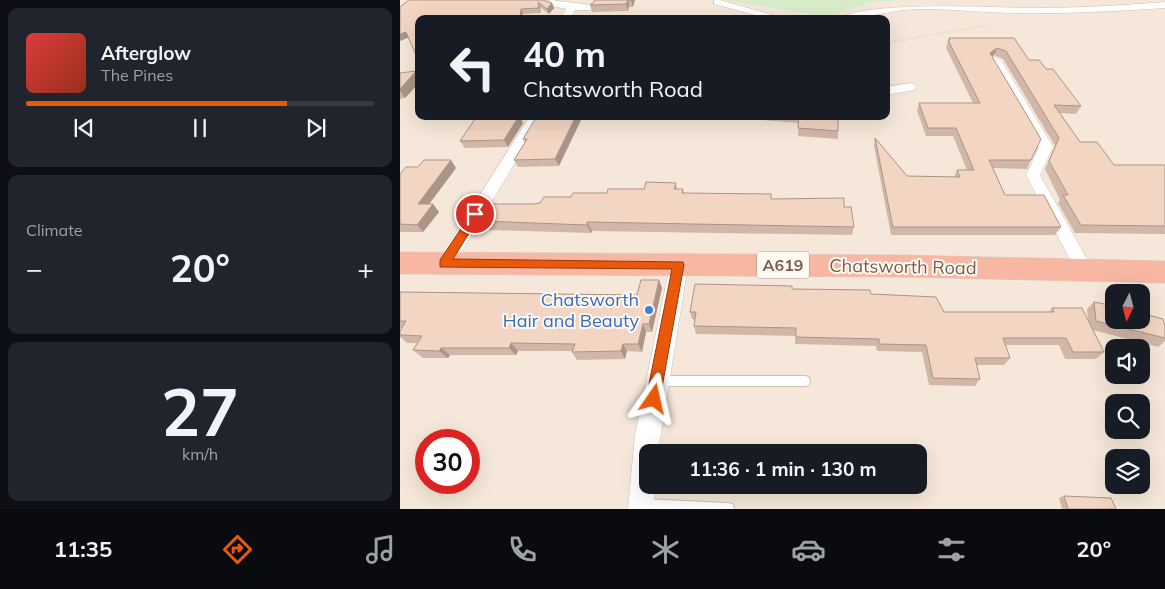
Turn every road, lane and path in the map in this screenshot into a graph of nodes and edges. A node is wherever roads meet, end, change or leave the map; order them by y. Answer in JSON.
{"nodes":[{"id":1,"x":717,"y":2,"type":"dead end"},
{"id":2,"x":551,"y":3,"type":"edge"},
{"id":3,"x":1165,"y":5,"type":"edge"},
{"id":4,"x":590,"y":7,"type":"edge"},
{"id":5,"x":572,"y":8,"type":"junction"},
{"id":6,"x":568,"y":15,"type":"edge"},
{"id":7,"x":767,"y":15,"type":"edge"},
{"id":8,"x":855,"y":15,"type":"edge"},
{"id":9,"x":994,"y":23,"type":"dead end"},
{"id":10,"x":890,"y":42,"type":"edge"},
{"id":11,"x":995,"y":60,"type":"edge"},
{"id":12,"x":910,"y":87,"type":"dead end"},
{"id":13,"x":890,"y":90,"type":"edge"},
{"id":14,"x":534,"y":120,"type":"edge"},
{"id":15,"x":400,"y":263,"type":"edge"},
{"id":16,"x":444,"y":264,"type":"junction"},
{"id":17,"x":679,"y":265,"type":"junction"},
{"id":18,"x":1084,"y":270,"type":"junction"},
{"id":19,"x":1163,"y":274,"type":"edge"},
{"id":20,"x":657,"y":381,"type":"junction"},
{"id":21,"x":805,"y":381,"type":"dead end"},
{"id":22,"x":641,"y":507,"type":"edge"},
{"id":23,"x":728,"y":509,"type":"edge"}],
"edges":[{"from":1,"to":7,"type":"street"},
{"from":2,"to":5,"type":"street"},
{"from":3,"to":8,"type":"street"},
{"from":4,"to":5,"type":"street"},
{"from":5,"to":6,"type":"street"},
{"from":9,"to":10,"type":"path"},
{"from":11,"to":18,"type":"street"},
{"from":12,"to":13,"type":"street"},
{"from":14,"to":16,"type":"street"},
{"from":15,"to":16,"type":"highway","name":"Chatsworth Road","number":"A619"},
{"from":16,"to":17,"type":"highway","name":"Chatsworth Road","number":"A619"},
{"from":17,"to":18,"type":"highway","name":"Chatsworth Road","number":"A619"},
{"from":17,"to":20,"type":"street"},
{"from":18,"to":19,"type":"highway","name":"Chatsworth Road","number":"A619"},
{"from":20,"to":21,"type":"lane"},
{"from":20,"to":22,"type":"street"},
{"from":22,"to":23,"type":"lane"}]}
